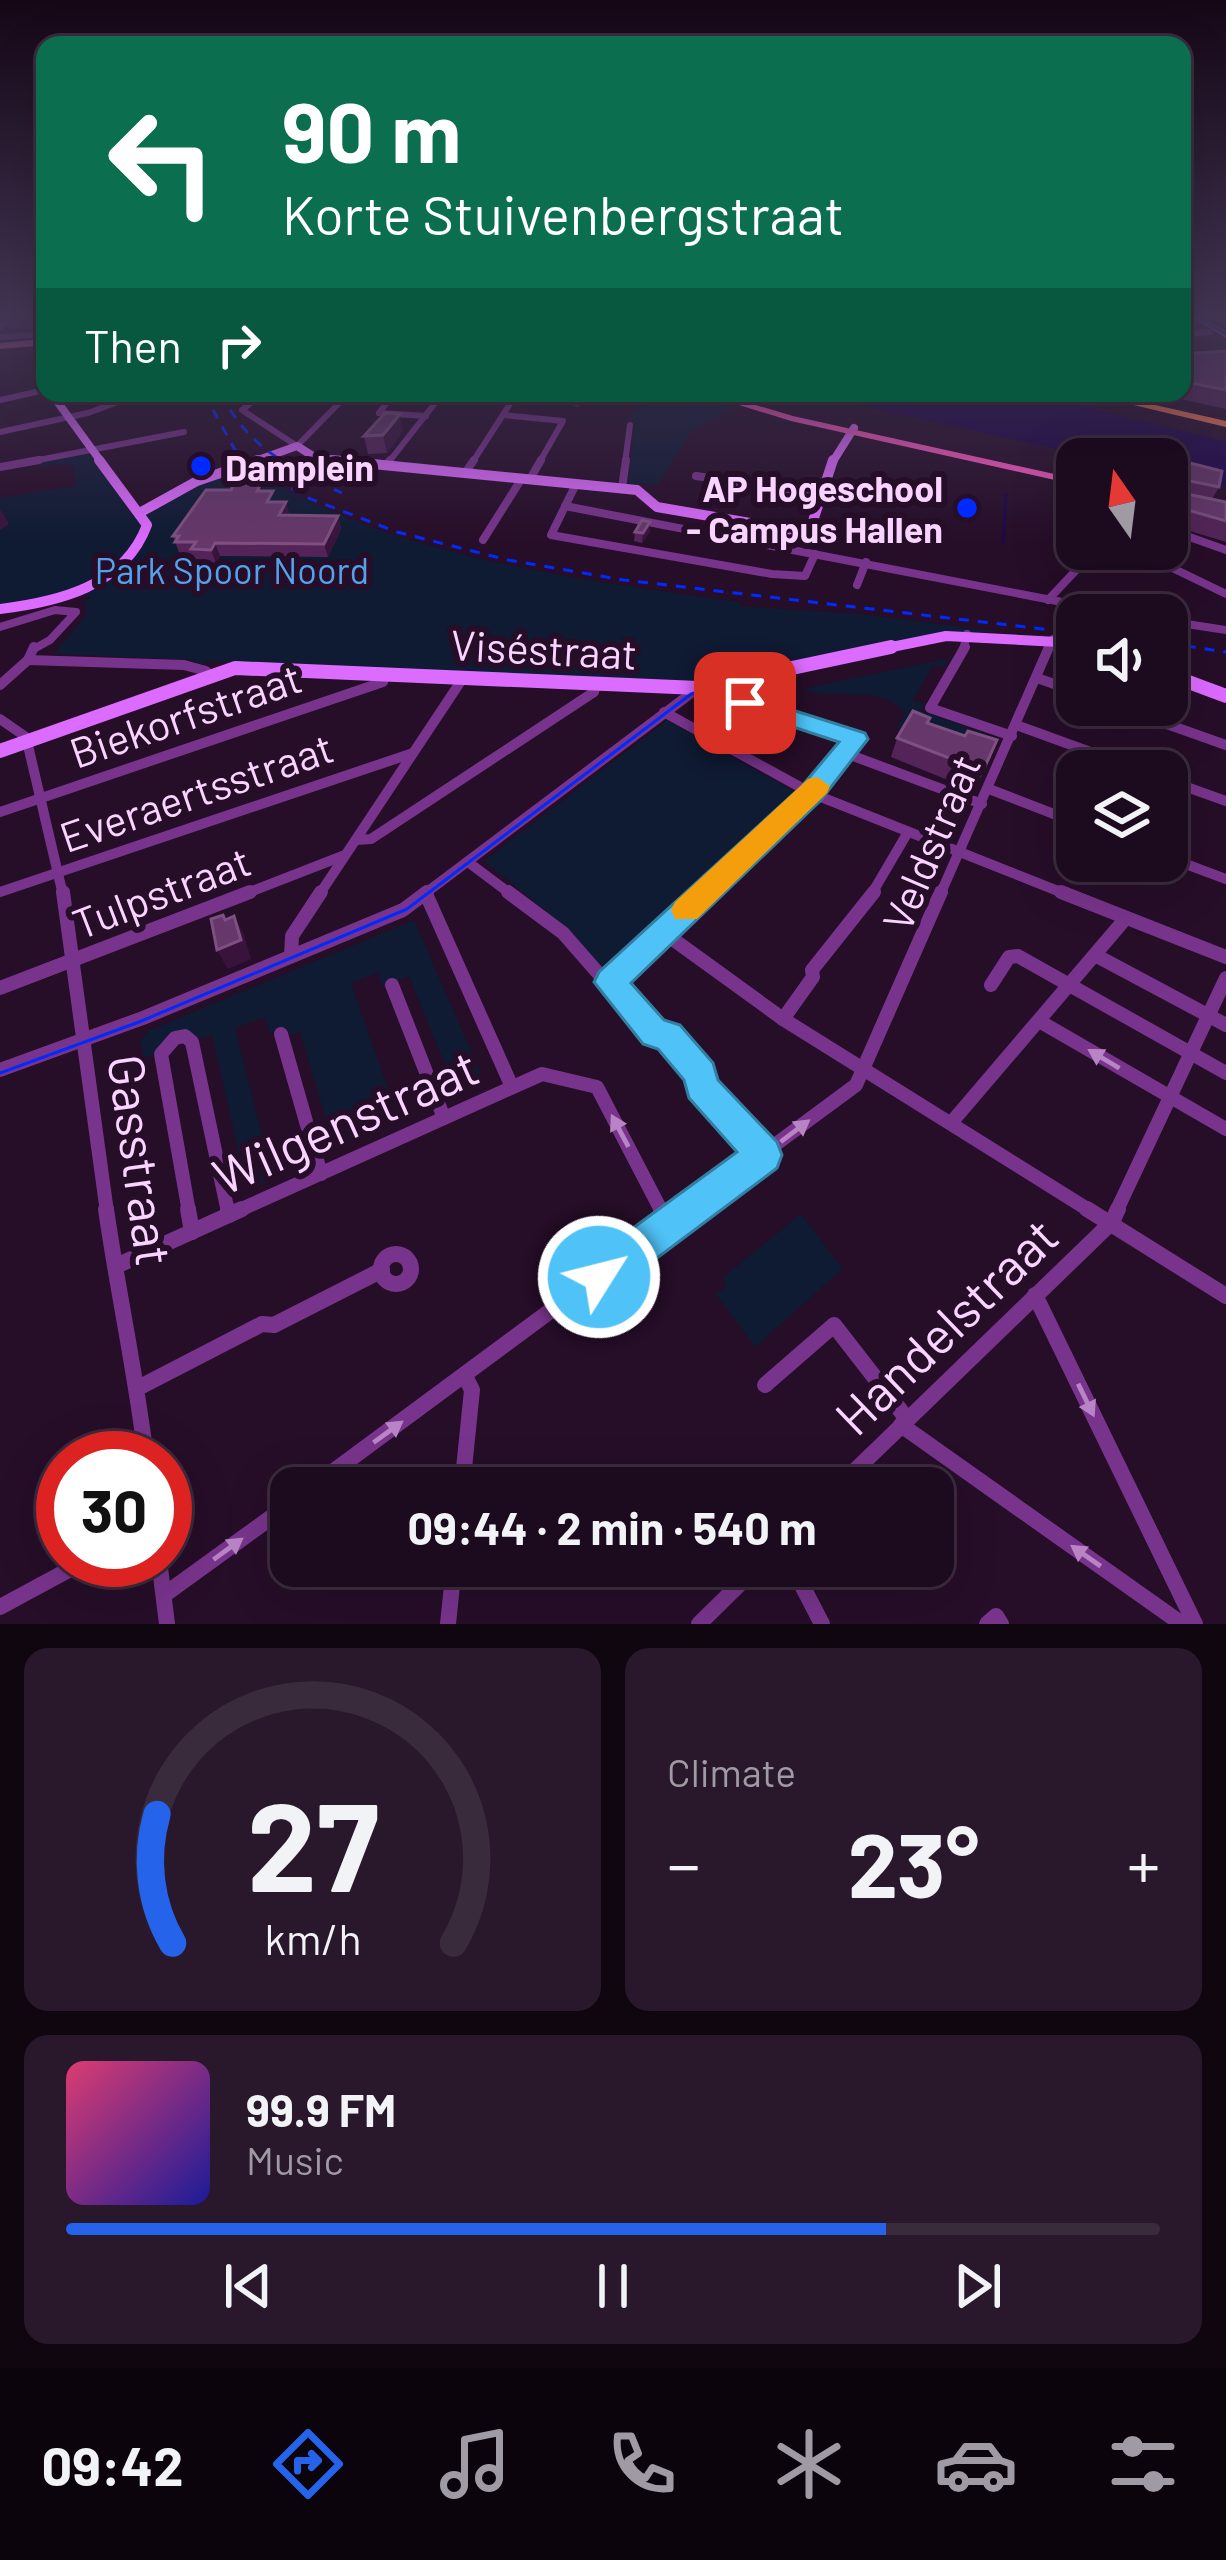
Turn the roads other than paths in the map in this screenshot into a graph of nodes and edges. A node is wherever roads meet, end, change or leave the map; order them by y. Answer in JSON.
{"nodes":[{"id":1,"x":36,"y":393,"type":"edge"},
{"id":2,"x":0,"y":400,"type":"edge"},
{"id":3,"x":57,"y":402,"type":"edge"},
{"id":4,"x":116,"y":402,"type":"edge"},
{"id":5,"x":251,"y":402,"type":"edge"},
{"id":6,"x":340,"y":402,"type":"edge"},
{"id":7,"x":387,"y":402,"type":"edge"},
{"id":8,"x":436,"y":402,"type":"edge"},
{"id":9,"x":511,"y":402,"type":"edge"},
{"id":10,"x":741,"y":402,"type":"edge"},
{"id":11,"x":752,"y":402,"type":"edge"},
{"id":12,"x":1134,"y":402,"type":"edge"},
{"id":13,"x":1154,"y":402,"type":"edge"},
{"id":14,"x":503,"y":415,"type":"junction"},
{"id":15,"x":425,"y":416,"type":"junction"},
{"id":16,"x":71,"y":418,"type":"junction"},
{"id":17,"x":1226,"y":420,"type":"edge"},
{"id":18,"x":630,"y":425,"type":"dead end"},
{"id":19,"x":853,"y":430,"type":"junction"},
{"id":20,"x":0,"y":432,"type":"edge"},
{"id":21,"x":184,"y":432,"type":"dead end"},
{"id":22,"x":297,"y":446,"type":"junction"},
{"id":23,"x":93,"y":449,"type":"junction"},
{"id":24,"x":386,"y":465,"type":"junction"},
{"id":25,"x":0,"y":467,"type":"edge"},
{"id":26,"x":465,"y":473,"type":"junction"},
{"id":27,"x":1056,"y":474,"type":"edge"},
{"id":28,"x":696,"y":476,"type":"dead end"},
{"id":29,"x":526,"y":479,"type":"junction"},
{"id":30,"x":575,"y":484,"type":"junction"},
{"id":31,"x":622,"y":488,"type":"junction"},
{"id":32,"x":822,"y":494,"type":"junction"},
{"id":33,"x":565,"y":506,"type":"junction"},
{"id":34,"x":141,"y":512,"type":"junction"},
{"id":35,"x":809,"y":533,"type":"junction"},
{"id":36,"x":1188,"y":536,"type":"edge"},
{"id":37,"x":730,"y":539,"type":"junction"},
{"id":38,"x":484,"y":540,"type":"dead end"},
{"id":39,"x":1226,"y":550,"type":"edge"},
{"id":40,"x":813,"y":554,"type":"junction"},
{"id":41,"x":866,"y":562,"type":"junction"},
{"id":42,"x":715,"y":564,"type":"junction"},
{"id":43,"x":1076,"y":570,"type":"edge"},
{"id":44,"x":1176,"y":570,"type":"edge"},
{"id":45,"x":856,"y":585,"type":"dead end"},
{"id":46,"x":1226,"y":594,"type":"edge"},
{"id":47,"x":1048,"y":600,"type":"junction"},
{"id":48,"x":1056,"y":601,"type":"edge"},
{"id":49,"x":0,"y":609,"type":"edge"},
{"id":50,"x":1188,"y":624,"type":"edge"},
{"id":51,"x":0,"y":627,"type":"edge"},
{"id":52,"x":1226,"y":630,"type":"edge"},
{"id":53,"x":967,"y":634,"type":"junction"},
{"id":54,"x":1053,"y":639,"type":"junction"},
{"id":55,"x":1056,"y":640,"type":"edge"},
{"id":56,"x":28,"y":660,"type":"junction"},
{"id":57,"x":216,"y":674,"type":"junction"},
{"id":58,"x":386,"y":674,"type":"junction"},
{"id":59,"x":463,"y":677,"type":"junction"},
{"id":60,"x":1037,"y":678,"type":"junction"},
{"id":61,"x":1188,"y":681,"type":"edge"},
{"id":62,"x":596,"y":684,"type":"junction"},
{"id":63,"x":0,"y":685,"type":"edge"},
{"id":64,"x":1056,"y":685,"type":"edge"},
{"id":65,"x":698,"y":688,"type":"junction"},
{"id":66,"x":1224,"y":694,"type":"edge"},
{"id":67,"x":664,"y":712,"type":"junction"},
{"id":68,"x":0,"y":719,"type":"edge"},
{"id":69,"x":1173,"y":726,"type":"edge"},
{"id":70,"x":1014,"y":730,"type":"junction"},
{"id":71,"x":28,"y":741,"type":"junction"},
{"id":72,"x":1226,"y":745,"type":"edge"},
{"id":73,"x":1076,"y":750,"type":"edge"},
{"id":74,"x":0,"y":752,"type":"edge"},
{"id":75,"x":413,"y":753,"type":"junction"},
{"id":76,"x":845,"y":753,"type":"junction"},
{"id":77,"x":1188,"y":787,"type":"edge"},
{"id":78,"x":988,"y":789,"type":"junction"},
{"id":79,"x":811,"y":793,"type":"junction"},
{"id":80,"x":42,"y":797,"type":"junction"},
{"id":81,"x":1226,"y":801,"type":"edge"},
{"id":82,"x":982,"y":804,"type":"junction"},
{"id":83,"x":0,"y":812,"type":"edge"},
{"id":84,"x":1056,"y":815,"type":"edge"},
{"id":85,"x":908,"y":832,"type":"junction"},
{"id":86,"x":356,"y":840,"type":"junction"},
{"id":87,"x":961,"y":853,"type":"junction"},
{"id":88,"x":345,"y":855,"type":"junction"},
{"id":89,"x":468,"y":862,"type":"junction"},
{"id":90,"x":1188,"y":865,"type":"edge"},
{"id":91,"x":60,"y":872,"type":"junction"},
{"id":92,"x":1226,"y":879,"type":"edge"},
{"id":93,"x":0,"y":892,"type":"edge"},
{"id":94,"x":426,"y":894,"type":"junction"},
{"id":95,"x":1126,"y":918,"type":"junction"},
{"id":96,"x":663,"y":932,"type":"junction"},
{"id":97,"x":1095,"y":955,"type":"junction"},
{"id":98,"x":291,"y":956,"type":"junction"},
{"id":99,"x":1226,"y":957,"type":"edge"},
{"id":100,"x":72,"y":960,"type":"junction"},
{"id":101,"x":1226,"y":978,"type":"edge"},
{"id":102,"x":610,"y":982,"type":"junction"},
{"id":103,"x":392,"y":985,"type":"dead end"},
{"id":104,"x":992,"y":985,"type":"dead end"},
{"id":105,"x":1068,"y":986,"type":"junction"},
{"id":106,"x":0,"y":988,"type":"edge"},
{"id":107,"x":1207,"y":1014,"type":"junction"},
{"id":108,"x":783,"y":1019,"type":"junction"},
{"id":109,"x":1039,"y":1021,"type":"junction"},
{"id":110,"x":1226,"y":1024,"type":"edge"},
{"id":111,"x":281,"y":1034,"type":"dead end"},
{"id":112,"x":83,"y":1038,"type":"junction"},
{"id":113,"x":1189,"y":1053,"type":"junction"},
{"id":114,"x":0,"y":1070,"type":"edge"},
{"id":115,"x":865,"y":1071,"type":"junction"},
{"id":116,"x":1226,"y":1073,"type":"edge"},
{"id":117,"x":512,"y":1087,"type":"junction"},
{"id":118,"x":1169,"y":1097,"type":"junction"},
{"id":119,"x":444,"y":1118,"type":"junction"},
{"id":120,"x":951,"y":1123,"type":"junction"},
{"id":121,"x":1226,"y":1129,"type":"edge"},
{"id":122,"x":764,"y":1155,"type":"junction"},
{"id":123,"x":321,"y":1174,"type":"junction"},
{"id":124,"x":229,"y":1215,"type":"junction"},
{"id":125,"x":1112,"y":1222,"type":"junction"},
{"id":126,"x":669,"y":1226,"type":"junction"},
{"id":127,"x":192,"y":1232,"type":"junction"},
{"id":128,"x":116,"y":1266,"type":"junction"},
{"id":129,"x":382,"y":1270,"type":"dead end"},
{"id":130,"x":1035,"y":1295,"type":"junction"},
{"id":131,"x":1225,"y":1301,"type":"edge"},
{"id":132,"x":465,"y":1376,"type":"junction"},
{"id":133,"x":765,"y":1385,"type":"dead end"},
{"id":134,"x":138,"y":1388,"type":"junction"},
{"id":135,"x":904,"y":1422,"type":"junction"},
{"id":136,"x":143,"y":1431,"type":"edge"},
{"id":137,"x":340,"y":1467,"type":"edge"},
{"id":138,"x":464,"y":1467,"type":"edge"},
{"id":139,"x":858,"y":1467,"type":"edge"},
{"id":140,"x":270,"y":1517,"type":"edge"},
{"id":141,"x":37,"y":1587,"type":"edge"},
{"id":142,"x":163,"y":1587,"type":"edge"},
{"id":143,"x":452,"y":1587,"type":"edge"},
{"id":144,"x":737,"y":1587,"type":"edge"},
{"id":145,"x":803,"y":1587,"type":"edge"},
{"id":146,"x":164,"y":1595,"type":"junction"},
{"id":147,"x":0,"y":1607,"type":"edge"},
{"id":148,"x":167,"y":1624,"type":"edge"},
{"id":149,"x":448,"y":1624,"type":"edge"},
{"id":150,"x":699,"y":1624,"type":"edge"},
{"id":151,"x":822,"y":1624,"type":"edge"},
{"id":152,"x":987,"y":1624,"type":"edge"},
{"id":153,"x":1001,"y":1624,"type":"edge"},
{"id":154,"x":1181,"y":1624,"type":"edge"},
{"id":155,"x":1195,"y":1624,"type":"edge"}],
"edges":[{"from":1,"to":2,"type":"street"},
{"from":3,"to":16,"type":"street"},
{"from":4,"to":16,"type":"street"},
{"from":5,"to":22,"type":"street"},
{"from":6,"to":22,"type":"street"},
{"from":7,"to":15,"type":"street"},
{"from":8,"to":15,"type":"street"},
{"from":9,"to":14,"type":"street"},
{"from":10,"to":19,"type":"main road"},
{"from":11,"to":19,"type":"main road"},
{"from":12,"to":17,"type":"highway"},
{"from":13,"to":17,"type":"highway"},
{"from":14,"to":26,"type":"street"},
{"from":14,"to":29,"type":"street"},
{"from":15,"to":24,"type":"street"},
{"from":16,"to":20,"type":"street"},
{"from":16,"to":23,"type":"street"},
{"from":18,"to":31,"type":"street"},
{"from":19,"to":27,"type":"main road"},
{"from":19,"to":32,"type":"street"},
{"from":21,"to":23,"type":"street"},
{"from":22,"to":24,"type":"street"},
{"from":22,"to":34,"type":"street"},
{"from":23,"to":25,"type":"street"},
{"from":23,"to":34,"type":"street"},
{"from":24,"to":26,"type":"street"},
{"from":26,"to":29,"type":"street"},
{"from":28,"to":32,"type":"street"},
{"from":29,"to":30,"type":"street"},
{"from":29,"to":38,"type":"street"},
{"from":30,"to":31,"type":"street"},
{"from":30,"to":33,"type":"street"},
{"from":31,"to":35,"type":"street"},
{"from":32,"to":35,"type":"street"},
{"from":33,"to":37,"type":"street"},
{"from":33,"to":42,"type":"street"},
{"from":34,"to":49,"type":"street"},
{"from":35,"to":40,"type":"street"},
{"from":36,"to":39,"type":"street"},
{"from":37,"to":40,"type":"street"},
{"from":37,"to":42,"type":"street"},
{"from":40,"to":41,"type":"street"},
{"from":40,"to":42,"type":"street"},
{"from":41,"to":45,"type":"street"},
{"from":41,"to":47,"type":"street"},
{"from":43,"to":47,"type":"street"},
{"from":44,"to":46,"type":"street"},
{"from":47,"to":48,"type":"street"},
{"from":50,"to":52,"type":"street"},
{"from":51,"to":56,"type":"street"},
{"from":53,"to":54,"type":"street"},
{"from":53,"to":65,"type":"street"},
{"from":53,"to":70,"type":"street"},
{"from":54,"to":55,"type":"street"},
{"from":54,"to":60,"type":"street","name":"Veldstraat"},
{"from":56,"to":57,"type":"street","name":"Viséstraat"},
{"from":56,"to":63,"type":"street"},
{"from":57,"to":58,"type":"street","name":"Viséstraat"},
{"from":57,"to":71,"type":"street"},
{"from":58,"to":59,"type":"street","name":"Viséstraat"},
{"from":58,"to":80,"type":"street","name":"Biekorfstraat"},
{"from":59,"to":62,"type":"street","name":"Viséstraat"},
{"from":59,"to":75,"type":"street"},
{"from":60,"to":64,"type":"street"},
{"from":60,"to":70,"type":"street","name":"Veldstraat"},
{"from":61,"to":66,"type":"street"},
{"from":62,"to":65,"type":"street","name":"Viséstraat"},
{"from":62,"to":86,"type":"street"},
{"from":65,"to":67,"type":"street"},
{"from":65,"to":76,"type":"street","name":"Viséstraat"},
{"from":67,"to":79,"type":"street"},
{"from":67,"to":89,"type":"street"},
{"from":68,"to":71,"type":"street"},
{"from":69,"to":72,"type":"street"},
{"from":70,"to":73,"type":"street"},
{"from":70,"to":78,"type":"street","name":"Veldstraat"},
{"from":71,"to":74,"type":"street"},
{"from":71,"to":80,"type":"street","name":"Gasstraat"},
{"from":75,"to":86,"type":"street"},
{"from":75,"to":91,"type":"street","name":"Everaertsstraat"},
{"from":76,"to":79,"type":"street"},
{"from":76,"to":82,"type":"street"},
{"from":77,"to":81,"type":"street"},
{"from":78,"to":82,"type":"street","name":"Veldstraat"},
{"from":78,"to":84,"type":"street"},
{"from":79,"to":85,"type":"street"},
{"from":79,"to":96,"type":"street"},
{"from":80,"to":83,"type":"street","name":"Biekorfstraat"},
{"from":80,"to":91,"type":"street","name":"Gasstraat"},
{"from":82,"to":87,"type":"street","name":"Veldstraat"},
{"from":85,"to":87,"type":"street"},
{"from":85,"to":108,"type":"street"},
{"from":86,"to":88,"type":"street"},
{"from":87,"to":95,"type":"street"},
{"from":87,"to":115,"type":"street","name":"Veldstraat"},
{"from":88,"to":98,"type":"street"},
{"from":88,"to":100,"type":"street","name":"Tulpstraat"},
{"from":89,"to":94,"type":"street"},
{"from":89,"to":102,"type":"street"},
{"from":90,"to":92,"type":"street"},
{"from":91,"to":93,"type":"street","name":"Everaertsstraat"},
{"from":91,"to":100,"type":"street","name":"Gasstraat"},
{"from":94,"to":98,"type":"street"},
{"from":94,"to":117,"type":"street"},
{"from":95,"to":97,"type":"street"},
{"from":95,"to":99,"type":"street"},
{"from":96,"to":102,"type":"street"},
{"from":96,"to":108,"type":"street"},
{"from":97,"to":105,"type":"street"},
{"from":97,"to":107,"type":"street"},
{"from":98,"to":112,"type":"street"},
{"from":100,"to":106,"type":"street","name":"Tulpstraat"},
{"from":100,"to":112,"type":"street","name":"Gasstraat"},
{"from":101,"to":107,"type":"street"},
{"from":102,"to":122,"type":"street"},
{"from":103,"to":119,"type":"street"},
{"from":104,"to":105,"type":"street"},
{"from":105,"to":109,"type":"street"},
{"from":105,"to":113,"type":"street"},
{"from":107,"to":110,"type":"street"},
{"from":107,"to":113,"type":"street"},
{"from":108,"to":115,"type":"street"},
{"from":118,"to":109,"type":"street","one_way":true},
{"from":109,"to":120,"type":"street"},
{"from":111,"to":123,"type":"street"},
{"from":112,"to":114,"type":"street"},
{"from":112,"to":128,"type":"street","name":"Gasstraat"},
{"from":113,"to":116,"type":"street"},
{"from":113,"to":118,"type":"street"},
{"from":115,"to":120,"type":"street"},
{"from":122,"to":115,"type":"street","one_way":true},
{"from":117,"to":119,"type":"street","name":"Wilgenstraat"},
{"from":126,"to":117,"type":"street","name":"Wilgenstraat","one_way":true},
{"from":118,"to":121,"type":"street"},
{"from":118,"to":125,"type":"street"},
{"from":119,"to":123,"type":"street","name":"Wilgenstraat"},
{"from":120,"to":125,"type":"street"},
{"from":122,"to":126,"type":"street"},
{"from":123,"to":124,"type":"street","name":"Wilgenstraat"},
{"from":124,"to":127,"type":"street","name":"Wilgenstraat"},
{"from":124,"to":127,"type":"street"},
{"from":125,"to":130,"type":"street","name":"Handelstraat"},
{"from":125,"to":131,"type":"street"},
{"from":126,"to":132,"type":"street"},
{"from":127,"to":128,"type":"street","name":"Wilgenstraat"},
{"from":128,"to":134,"type":"street","name":"Gasstraat"},
{"from":129,"to":134,"type":"street"},
{"from":130,"to":135,"type":"street","name":"Handelstraat"},
{"from":130,"to":155,"type":"street","one_way":true},
{"from":137,"to":132,"type":"street","one_way":true},
{"from":132,"to":138,"type":"street"},
{"from":133,"to":135,"type":"street"},
{"from":134,"to":136,"type":"street","name":"Gasstraat"},
{"from":135,"to":139,"type":"street","name":"Handelstraat"},
{"from":154,"to":135,"type":"street","one_way":true},
{"from":146,"to":140,"type":"street","one_way":true},
{"from":141,"to":147,"type":"street"},
{"from":142,"to":146,"type":"street"},
{"from":143,"to":149,"type":"street"},
{"from":144,"to":150,"type":"street"},
{"from":145,"to":151,"type":"street"},
{"from":146,"to":148,"type":"street"},
{"from":152,"to":153,"type":"street"}]}
